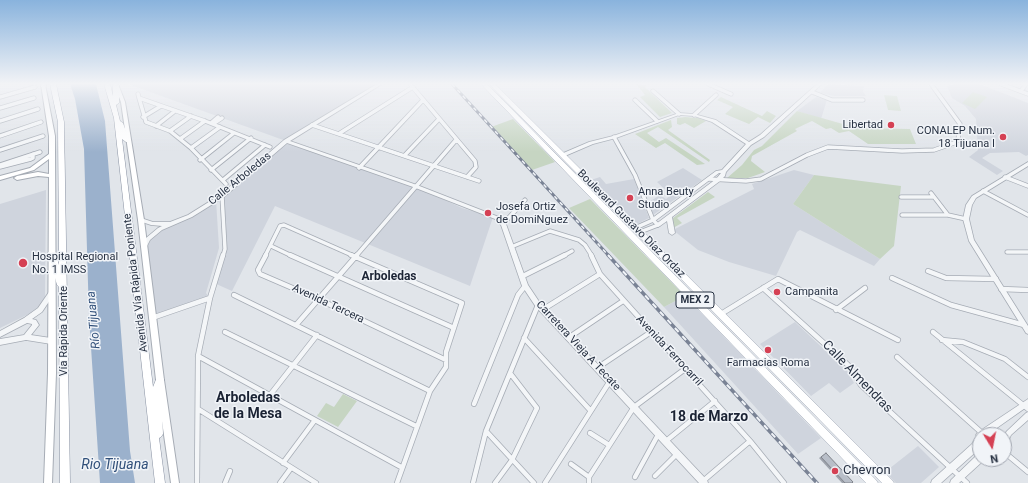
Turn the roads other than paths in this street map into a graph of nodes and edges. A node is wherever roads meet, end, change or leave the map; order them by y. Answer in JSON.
{"nodes":[{"id":1,"x":47,"y":107,"type":"edge"},
{"id":2,"x":58,"y":107,"type":"edge"},
{"id":3,"x":124,"y":107,"type":"edge"},
{"id":4,"x":141,"y":107,"type":"edge"},
{"id":5,"x":160,"y":107,"type":"edge"},
{"id":6,"x":163,"y":107,"type":"edge"},
{"id":7,"x":343,"y":107,"type":"edge"},
{"id":8,"x":379,"y":107,"type":"edge"},
{"id":9,"x":417,"y":107,"type":"edge"},
{"id":10,"x":429,"y":107,"type":"edge"},
{"id":11,"x":508,"y":107,"type":"edge"},
{"id":12,"x":511,"y":107,"type":"edge"},
{"id":13,"x":642,"y":107,"type":"edge"},
{"id":14,"x":671,"y":107,"type":"edge"},
{"id":15,"x":703,"y":107,"type":"edge"},
{"id":16,"x":795,"y":107,"type":"edge"},
{"id":17,"x":947,"y":107,"type":"edge"},
{"id":18,"x":38,"y":109,"type":"dead end"},
{"id":19,"x":115,"y":109,"type":"edge"},
{"id":20,"x":175,"y":111,"type":"junction"},
{"id":21,"x":680,"y":114,"type":"junction"},
{"id":22,"x":694,"y":115,"type":"junction"},
{"id":23,"x":191,"y":116,"type":"junction"},
{"id":24,"x":143,"y":117,"type":"junction"},
{"id":25,"x":117,"y":118,"type":"junction"},
{"id":26,"x":219,"y":119,"type":"dead end"},
{"id":27,"x":439,"y":119,"type":"junction"},
{"id":28,"x":523,"y":120,"type":"junction"},
{"id":29,"x":0,"y":121,"type":"edge"},
{"id":30,"x":205,"y":121,"type":"junction"},
{"id":31,"x":657,"y":121,"type":"junction"},
{"id":32,"x":41,"y":122,"type":"dead end"},
{"id":33,"x":212,"y":124,"type":"junction"},
{"id":34,"x":312,"y":125,"type":"junction"},
{"id":35,"x":156,"y":126,"type":"junction"},
{"id":36,"x":220,"y":127,"type":"junction"},
{"id":37,"x":170,"y":131,"type":"junction"},
{"id":38,"x":234,"y":132,"type":"junction"},
{"id":39,"x":340,"y":133,"type":"junction"},
{"id":40,"x":0,"y":136,"type":"edge"},
{"id":41,"x":43,"y":136,"type":"dead end"},
{"id":42,"x":614,"y":137,"type":"junction"},
{"id":43,"x":251,"y":138,"type":"junction"},
{"id":44,"x":180,"y":139,"type":"junction"},
{"id":45,"x":456,"y":140,"type":"junction"},
{"id":46,"x":128,"y":141,"type":"junction"},
{"id":47,"x":286,"y":141,"type":"junction"},
{"id":48,"x":749,"y":144,"type":"junction"},
{"id":49,"x":265,"y":145,"type":"junction"},
{"id":50,"x":270,"y":146,"type":"dead end"},
{"id":51,"x":378,"y":146,"type":"junction"},
{"id":52,"x":191,"y":148,"type":"junction"},
{"id":53,"x":0,"y":150,"type":"edge"},
{"id":54,"x":40,"y":152,"type":"dead end"},
{"id":55,"x":52,"y":154,"type":"junction"},
{"id":56,"x":405,"y":155,"type":"junction"},
{"id":57,"x":563,"y":155,"type":"junction"},
{"id":58,"x":200,"y":160,"type":"junction"},
{"id":59,"x":1028,"y":164,"type":"edge"},
{"id":60,"x":434,"y":165,"type":"junction"},
{"id":61,"x":0,"y":166,"type":"edge"},
{"id":62,"x":359,"y":168,"type":"junction"},
{"id":63,"x":211,"y":170,"type":"junction"},
{"id":64,"x":724,"y":171,"type":"junction"},
{"id":65,"x":52,"y":176,"type":"junction"},
{"id":66,"x":467,"y":177,"type":"junction"},
{"id":67,"x":1005,"y":177,"type":"junction"},
{"id":68,"x":0,"y":178,"type":"edge"},
{"id":69,"x":709,"y":179,"type":"junction"},
{"id":70,"x":223,"y":180,"type":"junction"},
{"id":71,"x":718,"y":180,"type":"junction"},
{"id":72,"x":480,"y":181,"type":"dead end"},
{"id":73,"x":0,"y":182,"type":"edge"},
{"id":74,"x":226,"y":184,"type":"dead end"},
{"id":75,"x":415,"y":186,"type":"junction"},
{"id":76,"x":1028,"y":186,"type":"edge"},
{"id":77,"x":983,"y":191,"type":"junction"},
{"id":78,"x":931,"y":193,"type":"dead end"},
{"id":79,"x":222,"y":196,"type":"junction"},
{"id":80,"x":901,"y":197,"type":"dead end"},
{"id":81,"x":934,"y":197,"type":"junction"},
{"id":82,"x":525,"y":200,"type":"dead end"},
{"id":83,"x":902,"y":215,"type":"dead end"},
{"id":84,"x":948,"y":215,"type":"junction"},
{"id":85,"x":1028,"y":215,"type":"edge"},
{"id":86,"x":669,"y":217,"type":"junction"},
{"id":87,"x":966,"y":219,"type":"junction"},
{"id":88,"x":141,"y":220,"type":"junction"},
{"id":89,"x":653,"y":220,"type":"junction"},
{"id":90,"x":171,"y":224,"type":"junction"},
{"id":91,"x":502,"y":224,"type":"junction"},
{"id":92,"x":658,"y":225,"type":"junction"},
{"id":93,"x":638,"y":230,"type":"junction"},
{"id":94,"x":672,"y":233,"type":"dead end"},
{"id":95,"x":144,"y":246,"type":"junction"},
{"id":96,"x":271,"y":246,"type":"junction"},
{"id":97,"x":511,"y":247,"type":"junction"},
{"id":98,"x":572,"y":251,"type":"dead end"},
{"id":99,"x":1007,"y":252,"type":"dead end"},
{"id":100,"x":1028,"y":252,"type":"edge"},
{"id":101,"x":52,"y":253,"type":"junction"},
{"id":102,"x":357,"y":256,"type":"junction"},
{"id":103,"x":928,"y":271,"type":"dead end"},
{"id":104,"x":600,"y":274,"type":"junction"},
{"id":105,"x":523,"y":276,"type":"junction"},
{"id":106,"x":337,"y":277,"type":"junction"},
{"id":107,"x":892,"y":278,"type":"dead end"},
{"id":108,"x":996,"y":279,"type":"junction"},
{"id":109,"x":526,"y":286,"type":"junction"},
{"id":110,"x":763,"y":288,"type":"junction"},
{"id":111,"x":865,"y":288,"type":"dead end"},
{"id":112,"x":1002,"y":289,"type":"junction"},
{"id":113,"x":1028,"y":290,"type":"edge"},
{"id":114,"x":64,"y":293,"type":"junction"},
{"id":115,"x":51,"y":294,"type":"junction"},
{"id":116,"x":234,"y":295,"type":"dead end"},
{"id":117,"x":210,"y":298,"type":"junction"},
{"id":118,"x":318,"y":299,"type":"junction"},
{"id":119,"x":623,"y":301,"type":"junction"},
{"id":120,"x":540,"y":308,"type":"junction"},
{"id":121,"x":836,"y":310,"type":"junction"},
{"id":122,"x":721,"y":314,"type":"junction"},
{"id":123,"x":152,"y":318,"type":"junction"},
{"id":124,"x":26,"y":320,"type":"junction"},
{"id":125,"x":296,"y":325,"type":"junction"},
{"id":126,"x":1024,"y":326,"type":"junction"},
{"id":127,"x":454,"y":328,"type":"junction"},
{"id":128,"x":1028,"y":331,"type":"edge"},
{"id":129,"x":225,"y":332,"type":"dead end"},
{"id":130,"x":651,"y":332,"type":"junction"},
{"id":131,"x":933,"y":332,"type":"dead end"},
{"id":132,"x":0,"y":334,"type":"edge"},
{"id":133,"x":317,"y":335,"type":"junction"},
{"id":134,"x":26,"y":337,"type":"junction"},
{"id":135,"x":524,"y":338,"type":"junction"},
{"id":136,"x":568,"y":338,"type":"junction"},
{"id":137,"x":898,"y":340,"type":"dead end"},
{"id":138,"x":942,"y":340,"type":"junction"},
{"id":139,"x":51,"y":341,"type":"junction"},
{"id":140,"x":0,"y":342,"type":"edge"},
{"id":141,"x":198,"y":356,"type":"junction"},
{"id":142,"x":897,"y":357,"type":"dead end"},
{"id":143,"x":446,"y":360,"type":"junction"},
{"id":144,"x":295,"y":365,"type":"junction"},
{"id":145,"x":597,"y":368,"type":"junction"},
{"id":146,"x":685,"y":369,"type":"junction"},
{"id":147,"x":510,"y":373,"type":"junction"},
{"id":148,"x":1028,"y":377,"type":"edge"},
{"id":149,"x":160,"y":380,"type":"junction"},
{"id":150,"x":610,"y":381,"type":"junction"},
{"id":151,"x":430,"y":391,"type":"junction"},
{"id":152,"x":270,"y":395,"type":"junction"},
{"id":153,"x":714,"y":401,"type":"junction"},
{"id":154,"x":474,"y":404,"type":"dead end"},
{"id":155,"x":1026,"y":406,"type":"edge"},
{"id":156,"x":634,"y":407,"type":"junction"},
{"id":157,"x":198,"y":409,"type":"junction"},
{"id":158,"x":590,"y":410,"type":"junction"},
{"id":159,"x":1028,"y":415,"type":"edge"},
{"id":160,"x":315,"y":420,"type":"junction"},
{"id":161,"x":416,"y":426,"type":"junction"},
{"id":162,"x":974,"y":427,"type":"edge"},
{"id":163,"x":993,"y":427,"type":"edge"},
{"id":164,"x":1012,"y":430,"type":"edge"},
{"id":165,"x":486,"y":431,"type":"junction"},
{"id":166,"x":590,"y":433,"type":"dead end"},
{"id":167,"x":659,"y":433,"type":"junction"},
{"id":168,"x":666,"y":441,"type":"junction"},
{"id":169,"x":750,"y":441,"type":"junction"},
{"id":170,"x":609,"y":445,"type":"junction"},
{"id":171,"x":972,"y":450,"type":"edge"},
{"id":172,"x":156,"y":451,"type":"junction"},
{"id":173,"x":678,"y":454,"type":"junction"},
{"id":174,"x":1012,"y":459,"type":"edge"},
{"id":175,"x":512,"y":460,"type":"junction"},
{"id":176,"x":283,"y":463,"type":"junction"},
{"id":177,"x":571,"y":464,"type":"dead end"},
{"id":178,"x":972,"y":466,"type":"edge"},
{"id":179,"x":401,"y":467,"type":"junction"},
{"id":180,"x":291,"y":468,"type":"junction"},
{"id":181,"x":952,"y":469,"type":"junction"},
{"id":182,"x":230,"y":471,"type":"dead end"},
{"id":183,"x":1028,"y":472,"type":"edge"},
{"id":184,"x":655,"y":476,"type":"dead end"},
{"id":185,"x":635,"y":477,"type":"dead end"},
{"id":186,"x":960,"y":477,"type":"junction"},
{"id":187,"x":589,"y":480,"type":"edge"},
{"id":188,"x":704,"y":482,"type":"edge"},
{"id":189,"x":48,"y":483,"type":"edge"},
{"id":190,"x":65,"y":483,"type":"edge"},
{"id":191,"x":160,"y":483,"type":"edge"},
{"id":192,"x":175,"y":483,"type":"edge"},
{"id":193,"x":197,"y":483,"type":"edge"},
{"id":194,"x":226,"y":483,"type":"edge"},
{"id":195,"x":280,"y":483,"type":"edge"},
{"id":196,"x":316,"y":483,"type":"edge"},
{"id":197,"x":397,"y":483,"type":"edge"},
{"id":198,"x":473,"y":483,"type":"edge"},
{"id":199,"x":495,"y":483,"type":"edge"},
{"id":200,"x":534,"y":483,"type":"edge"},
{"id":201,"x":545,"y":483,"type":"edge"},
{"id":202,"x":784,"y":483,"type":"edge"},
{"id":203,"x":873,"y":483,"type":"edge"},
{"id":204,"x":889,"y":483,"type":"edge"},
{"id":205,"x":935,"y":483,"type":"edge"},
{"id":206,"x":954,"y":483,"type":"edge"},
{"id":207,"x":967,"y":483,"type":"edge"}],
"edges":[{"from":1,"to":55,"type":"main road"},
{"from":2,"to":114,"type":"main road","name":"Vía Rápida Oriente"},
{"from":3,"to":46,"type":"main road"},
{"from":4,"to":24,"type":"street"},
{"from":5,"to":24,"type":"street"},
{"from":6,"to":20,"type":"street"},
{"from":7,"to":34,"type":"street","name":"Calle Arboledas"},
{"from":8,"to":39,"type":"street"},
{"from":9,"to":51,"type":"street"},
{"from":10,"to":27,"type":"street"},
{"from":11,"to":28,"type":"main road","name":"Boulevard Gustavo Díaz Ordaz","number":"MEX 2"},
{"from":12,"to":28,"type":"main road","name":"Boulevard Gustavo Díaz Ordaz","number":"MEX 2"},
{"from":13,"to":31,"type":"street"},
{"from":14,"to":21,"type":"street"},
{"from":15,"to":22,"type":"street"},
{"from":16,"to":48,"type":"street"},
{"from":17,"to":71,"type":"street"},
{"from":18,"to":29,"type":"street"},
{"from":19,"to":25,"type":"main road","name":"Avenida Vía Rápida Poniente"},
{"from":20,"to":23,"type":"street"},
{"from":20,"to":35,"type":"street"},
{"from":21,"to":22,"type":"street"},
{"from":21,"to":31,"type":"street"},
{"from":22,"to":48,"type":"street"},
{"from":23,"to":30,"type":"street"},
{"from":23,"to":37,"type":"street"},
{"from":24,"to":35,"type":"street"},
{"from":25,"to":46,"type":"main road"},
{"from":25,"to":172,"type":"main road","name":"Avenida Vía Rápida Poniente"},
{"from":26,"to":33,"type":"street"},
{"from":27,"to":45,"type":"street"},
{"from":27,"to":56,"type":"street"},
{"from":28,"to":57,"type":"main road","name":"Boulevard Gustavo Díaz Ordaz","number":"MEX 2"},
{"from":28,"to":203,"type":"main road","name":"Boulevard Gustavo Díaz Ordaz","number":"MEX 2"},
{"from":30,"to":33,"type":"street"},
{"from":30,"to":44,"type":"street"},
{"from":31,"to":42,"type":"street"},
{"from":32,"to":40,"type":"street"},
{"from":33,"to":36,"type":"street"},
{"from":34,"to":39,"type":"street"},
{"from":34,"to":47,"type":"street","name":"Calle Arboledas"},
{"from":35,"to":37,"type":"street"},
{"from":36,"to":38,"type":"street"},
{"from":36,"to":52,"type":"street"},
{"from":37,"to":44,"type":"street"},
{"from":38,"to":43,"type":"street"},
{"from":38,"to":58,"type":"street"},
{"from":39,"to":51,"type":"street"},
{"from":41,"to":53,"type":"street"},
{"from":42,"to":57,"type":"street"},
{"from":42,"to":89,"type":"street"},
{"from":43,"to":49,"type":"street"},
{"from":43,"to":63,"type":"street"},
{"from":44,"to":52,"type":"street"},
{"from":45,"to":60,"type":"street"},
{"from":45,"to":66,"type":"street"},
{"from":46,"to":88,"type":"main road"},
{"from":47,"to":62,"type":"street"},
{"from":47,"to":79,"type":"street","name":"Calle Arboledas"},
{"from":48,"to":64,"type":"street"},
{"from":49,"to":50,"type":"street"},
{"from":49,"to":70,"type":"street"},
{"from":51,"to":56,"type":"street"},
{"from":51,"to":62,"type":"street"},
{"from":52,"to":58,"type":"street"},
{"from":54,"to":61,"type":"street"},
{"from":55,"to":65,"type":"main road"},
{"from":55,"to":68,"type":"main road"},
{"from":56,"to":60,"type":"street"},
{"from":57,"to":93,"type":"main road","name":"Boulevard Gustavo Díaz Ordaz","number":"MEX 2"},
{"from":58,"to":63,"type":"street"},
{"from":59,"to":67,"type":"street"},
{"from":60,"to":66,"type":"street"},
{"from":60,"to":75,"type":"street"},
{"from":62,"to":75,"type":"street"},
{"from":63,"to":70,"type":"street"},
{"from":64,"to":69,"type":"street"},
{"from":64,"to":71,"type":"street"},
{"from":65,"to":73,"type":"main road"},
{"from":65,"to":101,"type":"main road"},
{"from":66,"to":72,"type":"street"},
{"from":67,"to":76,"type":"street"},
{"from":67,"to":77,"type":"street"},
{"from":69,"to":71,"type":"street"},
{"from":69,"to":89,"type":"street"},
{"from":70,"to":74,"type":"street"},
{"from":71,"to":86,"type":"street"},
{"from":75,"to":91,"type":"street"},
{"from":75,"to":102,"type":"street"},
{"from":77,"to":85,"type":"street"},
{"from":77,"to":87,"type":"street"},
{"from":78,"to":81,"type":"street"},
{"from":79,"to":90,"type":"street","name":"Calle Arboledas"},
{"from":79,"to":117,"type":"street"},
{"from":80,"to":81,"type":"street"},
{"from":81,"to":84,"type":"street"},
{"from":82,"to":91,"type":"street"},
{"from":83,"to":84,"type":"street"},
{"from":84,"to":87,"type":"street"},
{"from":86,"to":92,"type":"street"},
{"from":86,"to":94,"type":"street"},
{"from":87,"to":108,"type":"street"},
{"from":88,"to":90,"type":"street","name":"Calle Arboledas"},
{"from":88,"to":95,"type":"main road"},
{"from":89,"to":92,"type":"street"},
{"from":89,"to":93,"type":"street"},
{"from":90,"to":95,"type":"street","name":"Calle Arboledas"},
{"from":91,"to":97,"type":"street","name":"Carretera Vieja A Tecate"},
{"from":92,"to":93,"type":"street"},
{"from":93,"to":122,"type":"main road","name":"Boulevard Gustavo Díaz Ordaz","number":"MEX 2"},
{"from":95,"to":123,"type":"main road"},
{"from":96,"to":102,"type":"street","name":"Avenida Tercera"},
{"from":96,"to":106,"type":"street"},
{"from":96,"to":118,"type":"street","name":"Avenida Tercera"},
{"from":97,"to":104,"type":"street","name":"Avenida Ferrocarril"},
{"from":97,"to":105,"type":"street","name":"Carretera Vieja A Tecate"},
{"from":98,"to":105,"type":"street"},
{"from":99,"to":100,"type":"street"},
{"from":101,"to":114,"type":"main road"},
{"from":101,"to":115,"type":"main road"},
{"from":102,"to":106,"type":"street"},
{"from":102,"to":127,"type":"street"},
{"from":103,"to":108,"type":"street"},
{"from":104,"to":119,"type":"street","name":"Avenida Ferrocarril"},
{"from":104,"to":120,"type":"street"},
{"from":105,"to":109,"type":"street","name":"Carretera Vieja A Tecate"},
{"from":106,"to":118,"type":"street"},
{"from":106,"to":127,"type":"street"},
{"from":107,"to":126,"type":"street"},
{"from":108,"to":112,"type":"street"},
{"from":109,"to":120,"type":"street","name":"Carretera Vieja A Tecate"},
{"from":109,"to":154,"type":"street"},
{"from":110,"to":121,"type":"street"},
{"from":110,"to":122,"type":"street"},
{"from":110,"to":181,"type":"street","name":"Calle Almendras"},
{"from":111,"to":121,"type":"street"},
{"from":112,"to":113,"type":"street"},
{"from":112,"to":126,"type":"street"},
{"from":114,"to":190,"type":"main road","name":"Vía Rápida Oriente"},
{"from":115,"to":124,"type":"street"},
{"from":115,"to":139,"type":"main road"},
{"from":116,"to":125,"type":"street"},
{"from":117,"to":123,"type":"street"},
{"from":117,"to":141,"type":"street"},
{"from":118,"to":125,"type":"street"},
{"from":118,"to":143,"type":"street","name":"Avenida Tercera"},
{"from":119,"to":130,"type":"street","name":"Avenida Ferrocarril"},
{"from":119,"to":136,"type":"street"},
{"from":120,"to":135,"type":"street"},
{"from":120,"to":136,"type":"street","name":"Carretera Vieja A Tecate"},
{"from":121,"to":137,"type":"street"},
{"from":122,"to":204,"type":"main road","name":"Boulevard Gustavo Díaz Ordaz","number":"MEX 2"},
{"from":123,"to":149,"type":"main road"},
{"from":124,"to":132,"type":"street"},
{"from":124,"to":134,"type":"street"},
{"from":125,"to":133,"type":"street"},
{"from":126,"to":128,"type":"street"},
{"from":127,"to":143,"type":"street"},
{"from":129,"to":144,"type":"street"},
{"from":130,"to":145,"type":"street"},
{"from":130,"to":146,"type":"street","name":"Avenida Ferrocarril"},
{"from":131,"to":138,"type":"street"},
{"from":133,"to":144,"type":"street"},
{"from":133,"to":151,"type":"street"},
{"from":134,"to":139,"type":"street"},
{"from":134,"to":140,"type":"street"},
{"from":135,"to":147,"type":"street"},
{"from":135,"to":158,"type":"street"},
{"from":136,"to":145,"type":"street","name":"Carretera Vieja A Tecate"},
{"from":138,"to":148,"type":"street"},
{"from":138,"to":155,"type":"street"},
{"from":139,"to":189,"type":"main road"},
{"from":141,"to":152,"type":"street"},
{"from":141,"to":157,"type":"street"},
{"from":142,"to":162,"type":"street"},
{"from":143,"to":151,"type":"street"},
{"from":144,"to":152,"type":"street"},
{"from":144,"to":161,"type":"street"},
{"from":145,"to":150,"type":"street","name":"Carretera Vieja A Tecate"},
{"from":146,"to":153,"type":"street","name":"Avenida Ferrocarril"},
{"from":146,"to":156,"type":"street"},
{"from":147,"to":165,"type":"street"},
{"from":147,"to":175,"type":"street"},
{"from":149,"to":172,"type":"main road"},
{"from":149,"to":192,"type":"main road"},
{"from":150,"to":156,"type":"street","name":"Carretera Vieja A Tecate"},
{"from":150,"to":158,"type":"street"},
{"from":151,"to":161,"type":"street"},
{"from":152,"to":160,"type":"street"},
{"from":153,"to":168,"type":"street"},
{"from":153,"to":169,"type":"street","name":"Avenida Ferrocarril"},
{"from":155,"to":163,"type":"street"},
{"from":156,"to":167,"type":"street","name":"Carretera Vieja A Tecate"},
{"from":156,"to":170,"type":"street"},
{"from":157,"to":176,"type":"street"},
{"from":157,"to":193,"type":"street"},
{"from":158,"to":201,"type":"street"},
{"from":159,"to":164,"type":"street"},
{"from":160,"to":176,"type":"street"},
{"from":160,"to":179,"type":"street"},
{"from":161,"to":179,"type":"street"},
{"from":165,"to":175,"type":"street"},
{"from":165,"to":198,"type":"street"},
{"from":166,"to":170,"type":"street"},
{"from":167,"to":168,"type":"street","name":"Carretera Vieja A Tecate"},
{"from":167,"to":185,"type":"street"},
{"from":168,"to":173,"type":"street","name":"Carretera Vieja A Tecate"},
{"from":169,"to":188,"type":"street"},
{"from":169,"to":202,"type":"street","name":"Avenida Ferrocarril"},
{"from":170,"to":187,"type":"street"},
{"from":171,"to":181,"type":"street"},
{"from":172,"to":191,"type":"main road","name":"Avenida Vía Rápida Poniente"},
{"from":173,"to":184,"type":"street"},
{"from":173,"to":188,"type":"street","name":"Carretera Vieja A Tecate"},
{"from":174,"to":183,"type":"street"},
{"from":175,"to":199,"type":"street"},
{"from":175,"to":200,"type":"street"},
{"from":176,"to":180,"type":"street"},
{"from":177,"to":187,"type":"street"},
{"from":178,"to":186,"type":"street"},
{"from":179,"to":197,"type":"street"},
{"from":180,"to":195,"type":"street"},
{"from":180,"to":196,"type":"street"},
{"from":181,"to":186,"type":"street","name":"Calle Almendras"},
{"from":181,"to":205,"type":"street"},
{"from":182,"to":194,"type":"street"},
{"from":186,"to":206,"type":"street"},
{"from":186,"to":207,"type":"street","name":"Calle Almendras"}]}
